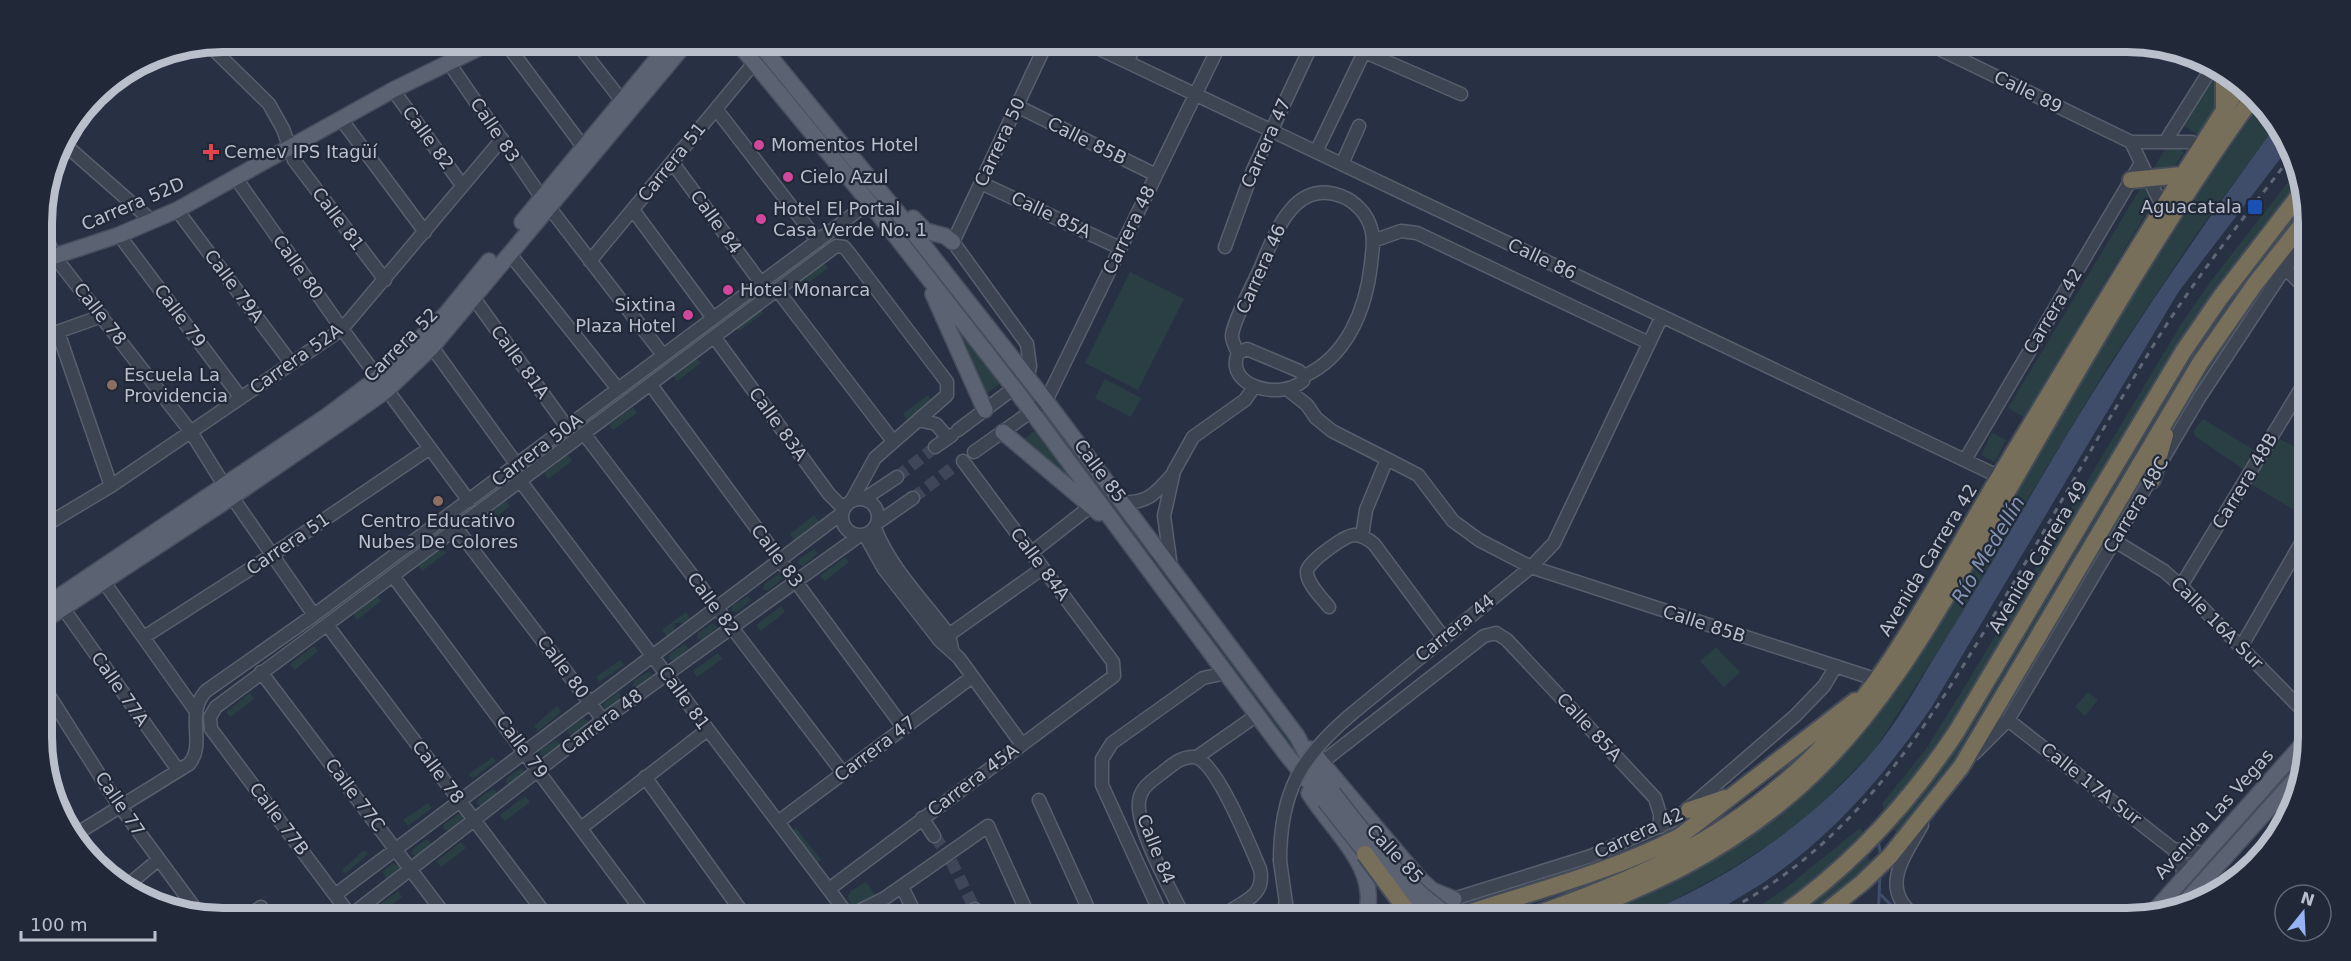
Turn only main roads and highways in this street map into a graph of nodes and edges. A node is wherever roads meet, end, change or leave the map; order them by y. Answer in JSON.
{"nodes":[{"id":1,"x":469,"y":53,"type":"edge"},
{"id":2,"x":662,"y":53,"type":"edge"},
{"id":3,"x":677,"y":53,"type":"edge"},
{"id":4,"x":746,"y":53,"type":"edge"},
{"id":5,"x":767,"y":53,"type":"edge"},
{"id":6,"x":2224,"y":83,"type":"edge"},
{"id":7,"x":2236,"y":92,"type":"edge"},
{"id":8,"x":2249,"y":104,"type":"edge"},
{"id":9,"x":2224,"y":110,"type":"junction"},
{"id":10,"x":2182,"y":176,"type":"junction"},
{"id":11,"x":2131,"y":180,"type":"road end"},
{"id":12,"x":2297,"y":199,"type":"edge"},
{"id":13,"x":546,"y":202,"type":"junction"},
{"id":14,"x":869,"y":202,"type":"junction"},
{"id":15,"x":892,"y":206,"type":"junction"},
{"id":16,"x":2298,"y":230,"type":"edge"},
{"id":17,"x":953,"y":242,"type":"road end"},
{"id":18,"x":53,"y":256,"type":"edge"},
{"id":19,"x":924,"y":272,"type":"junction"},
{"id":20,"x":383,"y":383,"type":"junction"},
{"id":21,"x":1014,"y":388,"type":"junction"},
{"id":22,"x":1046,"y":401,"type":"junction"},
{"id":23,"x":2173,"y":409,"type":"junction"},
{"id":24,"x":985,"y":410,"type":"road end"},
{"id":25,"x":1003,"y":432,"type":"road end"},
{"id":26,"x":2152,"y":480,"type":"road end"},
{"id":27,"x":228,"y":491,"type":"junction"},
{"id":28,"x":1120,"y":530,"type":"junction"},
{"id":29,"x":1182,"y":581,"type":"junction"},
{"id":30,"x":1167,"y":592,"type":"junction"},
{"id":31,"x":52,"y":601,"type":"edge"},
{"id":32,"x":52,"y":615,"type":"edge"},
{"id":33,"x":1874,"y":685,"type":"junction"},
{"id":34,"x":2298,"y":749,"type":"edge"},
{"id":35,"x":1286,"y":754,"type":"junction"},
{"id":36,"x":1318,"y":765,"type":"junction"},
{"id":37,"x":2292,"y":783,"type":"edge"},
{"id":38,"x":1738,"y":794,"type":"junction"},
{"id":39,"x":1329,"y":797,"type":"junction"},
{"id":40,"x":1689,"y":810,"type":"road end"},
{"id":41,"x":1365,"y":862,"type":"junction"},
{"id":42,"x":1411,"y":869,"type":"junction"},
{"id":43,"x":2190,"y":896,"type":"edge"},
{"id":44,"x":1844,"y":898,"type":"junction"},
{"id":45,"x":1454,"y":899,"type":"road end"},
{"id":46,"x":2159,"y":905,"type":"edge"},
{"id":47,"x":1368,"y":908,"type":"edge"},
{"id":48,"x":1404,"y":908,"type":"edge"},
{"id":49,"x":1422,"y":908,"type":"edge"},
{"id":50,"x":1438,"y":908,"type":"edge"},
{"id":51,"x":1488,"y":908,"type":"edge"},
{"id":52,"x":1553,"y":908,"type":"edge"},
{"id":53,"x":1592,"y":908,"type":"edge"},
{"id":54,"x":1791,"y":908,"type":"edge"},
{"id":55,"x":1831,"y":908,"type":"edge"},
{"id":56,"x":1836,"y":908,"type":"edge"}],
"edges":[{"from":1,"to":18,"type":"main road","name":"Carrera 52D"},
{"from":2,"to":13,"type":"main road","name":"Carrera 52"},
{"from":3,"to":13,"type":"main road","name":"Carrera 52"},
{"from":4,"to":14,"type":"main road","name":"Calle 85"},
{"from":5,"to":15,"type":"main road","name":"Calle 85"},
{"from":6,"to":9,"type":"highway"},
{"from":7,"to":9,"type":"highway","name":"Avenida Carrera 42"},
{"from":8,"to":53,"type":"highway","name":"Avenida Carrera 42"},
{"from":9,"to":10,"type":"highway","name":"Avenida Carrera 42"},
{"from":10,"to":11,"type":"highway"},
{"from":10,"to":33,"type":"highway","name":"Avenida Carrera 42"},
{"from":12,"to":54,"type":"highway","name":"Avenida Carrera 49"},
{"from":13,"to":20,"type":"main road","name":"Carrera 52"},
{"from":13,"to":20,"type":"main road","name":"Carrera 52"},
{"from":14,"to":15,"type":"main road"},
{"from":14,"to":19,"type":"main road","name":"Calle 85"},
{"from":15,"to":17,"type":"main road"},
{"from":15,"to":22,"type":"main road","name":"Calle 85"},
{"from":16,"to":23,"type":"highway"},
{"from":19,"to":21,"type":"main road","name":"Calle 85"},
{"from":19,"to":24,"type":"main road"},
{"from":20,"to":27,"type":"main road","name":"Carrera 52"},
{"from":21,"to":22,"type":"main road"},
{"from":21,"to":28,"type":"main road","name":"Calle 85"},
{"from":22,"to":29,"type":"main road","name":"Calle 85"},
{"from":23,"to":26,"type":"highway"},
{"from":23,"to":44,"type":"highway"},
{"from":25,"to":28,"type":"main road"},
{"from":27,"to":31,"type":"main road","name":"Carrera 52"},
{"from":27,"to":32,"type":"main road","name":"Carrera 52"},
{"from":28,"to":30,"type":"main road","name":"Calle 85"},
{"from":29,"to":30,"type":"main road"},
{"from":29,"to":36,"type":"main road","name":"Calle 85"},
{"from":30,"to":35,"type":"main road","name":"Calle 85"},
{"from":33,"to":38,"type":"highway"},
{"from":33,"to":52,"type":"highway","name":"Avenida Carrera 42"},
{"from":34,"to":46,"type":"main road","name":"Avenida Las Vegas"},
{"from":35,"to":39,"type":"main road","name":"Calle 85"},
{"from":35,"to":41,"type":"main road"},
{"from":36,"to":39,"type":"main road","name":"Calle 85"},
{"from":36,"to":42,"type":"main road"},
{"from":37,"to":43,"type":"main road","name":"Avenida Las Vegas"},
{"from":38,"to":40,"type":"highway"},
{"from":38,"to":51,"type":"highway"},
{"from":39,"to":41,"type":"main road","name":"Calle 85","bridge":true},
{"from":39,"to":50,"type":"main road","name":"Calle 85","bridge":true},
{"from":41,"to":42,"type":"main road"},
{"from":41,"to":47,"type":"main road"},
{"from":41,"to":48,"type":"highway","bridge":true},
{"from":41,"to":49,"type":"main road","name":"Calle 85","bridge":true},
{"from":42,"to":45,"type":"main road"},
{"from":44,"to":55,"type":"highway"},
{"from":44,"to":56,"type":"highway"}]}
